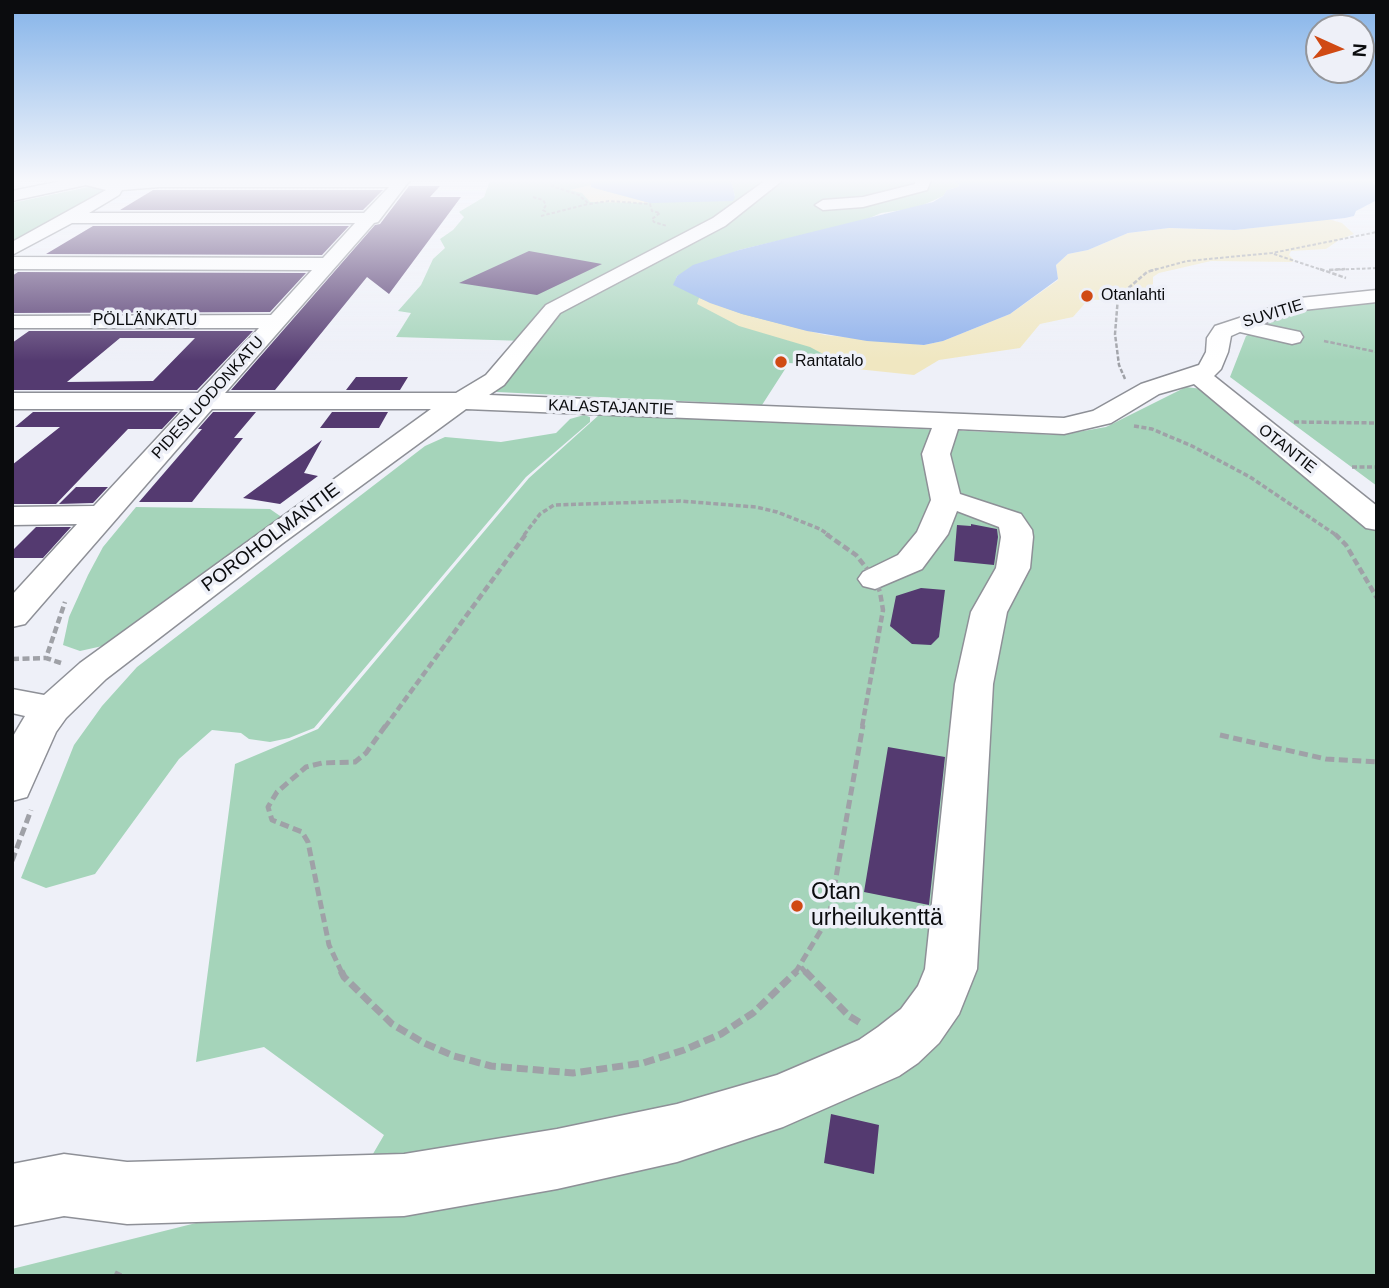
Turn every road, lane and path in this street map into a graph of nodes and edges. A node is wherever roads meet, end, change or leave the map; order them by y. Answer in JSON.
{"nodes":[{"id":1,"x":30,"y":240,"type":"edge"},
{"id":2,"x":352,"y":240,"type":"edge"},
{"id":3,"x":684,"y":240,"type":"edge"},
{"id":4,"x":1336,"y":240,"type":"edge"},
{"id":5,"x":12,"y":250,"type":"edge"},
{"id":6,"x":1272,"y":253,"type":"junction"},
{"id":7,"x":12,"y":263,"type":"edge"},
{"id":8,"x":330,"y":264,"type":"junction"},
{"id":9,"x":1377,"y":268,"type":"edge"},
{"id":10,"x":1325,"y":271,"type":"junction"},
{"id":11,"x":1350,"y":278,"type":"dead end"},
{"id":12,"x":1377,"y":296,"type":"edge"},
{"id":13,"x":278,"y":321,"type":"junction"},
{"id":14,"x":12,"y":322,"type":"edge"},
{"id":15,"x":1238,"y":324,"type":"junction"},
{"id":16,"x":1292,"y":337,"type":"dead end"},
{"id":17,"x":1324,"y":341,"type":"dead end"},
{"id":18,"x":1377,"y":352,"type":"edge"},
{"id":19,"x":1198,"y":375,"type":"junction"},
{"id":20,"x":1136,"y":376,"type":"dead end"},
{"id":21,"x":206,"y":400,"type":"junction"},
{"id":22,"x":12,"y":401,"type":"edge"},
{"id":23,"x":461,"y":401,"type":"junction"},
{"id":24,"x":947,"y":422,"type":"junction"},
{"id":25,"x":1377,"y":423,"type":"edge"},
{"id":26,"x":1255,"y":424,"type":"junction"},
{"id":27,"x":1135,"y":426,"type":"dead end"},
{"id":28,"x":946,"y":500,"type":"junction"},
{"id":29,"x":104,"y":515,"type":"junction"},
{"id":30,"x":12,"y":516,"type":"edge"},
{"id":31,"x":1377,"y":521,"type":"edge"},
{"id":32,"x":874,"y":579,"type":"junction"},
{"id":33,"x":68,"y":594,"type":"dead end"},
{"id":34,"x":1377,"y":598,"type":"edge"},
{"id":35,"x":12,"y":616,"type":"edge"},
{"id":36,"x":46,"y":658,"type":"junction"},
{"id":37,"x":12,"y":659,"type":"edge"},
{"id":38,"x":93,"y":671,"type":"junction"},
{"id":39,"x":12,"y":701,"type":"edge"},
{"id":40,"x":52,"y":709,"type":"junction"},
{"id":41,"x":1220,"y":735,"type":"dead end"},
{"id":42,"x":1377,"y":762,"type":"edge"},
{"id":43,"x":12,"y":786,"type":"edge"},
{"id":44,"x":801,"y":967,"type":"junction"},
{"id":45,"x":898,"y":1045,"type":"junction"},
{"id":46,"x":12,"y":1195,"type":"edge"}],
"edges":[{"from":1,"to":5,"type":"street"},
{"from":2,"to":8,"type":"street","name":"PIDESLUODONKATU"},
{"from":3,"to":23,"type":"street","name":"POROHOLMANTIE"},
{"from":4,"to":6,"type":"path"},
{"from":6,"to":10,"type":"path"},
{"from":6,"to":20,"type":"path"},
{"from":7,"to":8,"type":"street"},
{"from":8,"to":13,"type":"street","name":"PIDESLUODONKATU"},
{"from":9,"to":10,"type":"path"},
{"from":10,"to":11,"type":"path"},
{"from":12,"to":15,"type":"street","name":"SUVITIE"},
{"from":13,"to":14,"type":"street","name":"PÖLLÄNKATU"},
{"from":13,"to":21,"type":"street","name":"PIDESLUODONKATU"},
{"from":15,"to":16,"type":"street"},
{"from":15,"to":19,"type":"street","name":"SUVITIE"},
{"from":17,"to":18,"type":"path"},
{"from":19,"to":24,"type":"street","name":"KALASTAJANTIE"},
{"from":19,"to":26,"type":"street","name":"OTANTIE"},
{"from":21,"to":22,"type":"street","name":"KALASTAJANTIE"},
{"from":21,"to":23,"type":"street","name":"KALASTAJANTIE"},
{"from":21,"to":29,"type":"street","name":"PIDESLUODONKATU"},
{"from":23,"to":24,"type":"street","name":"KALASTAJANTIE"},
{"from":23,"to":38,"type":"street","name":"POROHOLMANTIE"},
{"from":24,"to":28,"type":"street"},
{"from":25,"to":26,"type":"path"},
{"from":26,"to":31,"type":"street","name":"OTANTIE"},
{"from":27,"to":34,"type":"path"},
{"from":28,"to":32,"type":"street"},
{"from":28,"to":45,"type":"street"},
{"from":29,"to":30,"type":"street"},
{"from":29,"to":35,"type":"street","name":"PIDESLUODONKATU"},
{"from":32,"to":44,"type":"path"},
{"from":32,"to":44,"type":"path"},
{"from":33,"to":36,"type":"path"},
{"from":36,"to":37,"type":"path"},
{"from":36,"to":38,"type":"path"},
{"from":38,"to":40,"type":"street","name":"POROHOLMANTIE"},
{"from":39,"to":40,"type":"street"},
{"from":40,"to":43,"type":"street","name":"POROHOLMANTIE"},
{"from":41,"to":42,"type":"path"},
{"from":44,"to":45,"type":"path"},
{"from":45,"to":46,"type":"street"}]}
